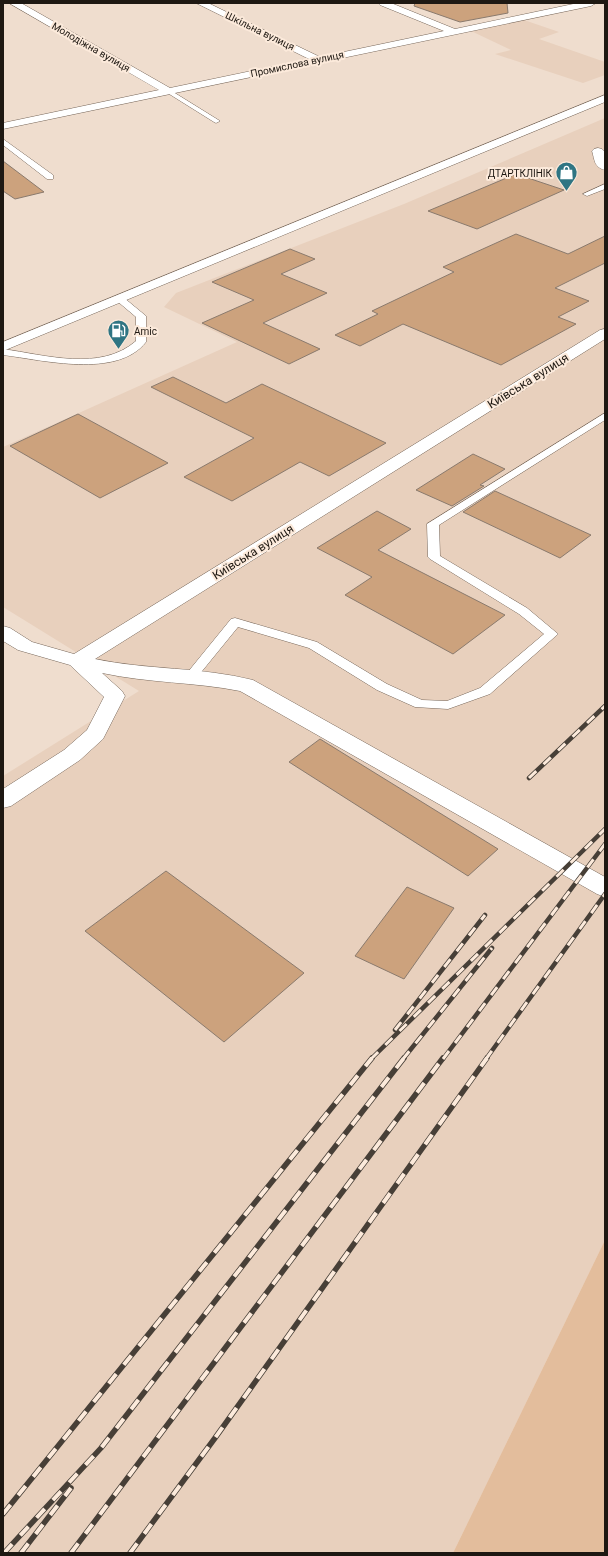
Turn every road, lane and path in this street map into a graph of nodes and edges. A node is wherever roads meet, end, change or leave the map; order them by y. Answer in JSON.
{"nodes":[{"id":1,"x":14,"y":3,"type":"edge"},
{"id":2,"x":201,"y":3,"type":"edge"},
{"id":3,"x":383,"y":3,"type":"edge"},
{"id":4,"x":592,"y":3,"type":"edge"},
{"id":5,"x":526,"y":8,"type":"dead end"},
{"id":6,"x":539,"y":14,"type":"junction"},
{"id":7,"x":453,"y":32,"type":"junction"},
{"id":8,"x":319,"y":60,"type":"junction"},
{"id":9,"x":168,"y":91,"type":"junction"},
{"id":10,"x":605,"y":98,"type":"edge"},
{"id":11,"x":216,"y":121,"type":"dead end"},
{"id":12,"x":3,"y":126,"type":"edge"},
{"id":13,"x":3,"y":141,"type":"edge"},
{"id":14,"x":598,"y":151,"type":"dead end"},
{"id":15,"x":605,"y":166,"type":"edge"},
{"id":16,"x":50,"y":177,"type":"dead end"},
{"id":17,"x":605,"y":186,"type":"edge"},
{"id":18,"x":587,"y":194,"type":"dead end"},
{"id":19,"x":120,"y":298,"type":"junction"},
{"id":20,"x":605,"y":333,"type":"edge"},
{"id":21,"x":3,"y":347,"type":"edge"},
{"id":22,"x":3,"y":352,"type":"edge"},
{"id":23,"x":605,"y":416,"type":"edge"},
{"id":24,"x":3,"y":632,"type":"edge"},
{"id":25,"x":77,"y":661,"type":"junction"},
{"id":26,"x":189,"y":678,"type":"junction"},
{"id":27,"x":3,"y":800,"type":"edge"},
{"id":28,"x":605,"y":888,"type":"edge"}],
"edges":[{"from":1,"to":9,"type":"street","name":"Молодіжна вулиця"},
{"from":2,"to":8,"type":"street","name":"Шкільна вулиця"},
{"from":3,"to":7,"type":"street"},
{"from":4,"to":6,"type":"street","name":"Промислова вулиця"},
{"from":5,"to":6,"type":"street"},
{"from":6,"to":7,"type":"street","name":"Промислова вулиця"},
{"from":7,"to":8,"type":"street","name":"Промислова вулиця"},
{"from":8,"to":9,"type":"street","name":"Промислова вулиця"},
{"from":9,"to":11,"type":"lane"},
{"from":9,"to":12,"type":"street","name":"Промислова вулиця"},
{"from":10,"to":19,"type":"street"},
{"from":13,"to":16,"type":"lane"},
{"from":14,"to":15,"type":"street"},
{"from":17,"to":18,"type":"lane"},
{"from":19,"to":21,"type":"street"},
{"from":19,"to":22,"type":"lane"},
{"from":20,"to":25,"type":"street","name":"Київська вулиця"},
{"from":23,"to":26,"type":"lane"},
{"from":24,"to":25,"type":"street"},
{"from":25,"to":26,"type":"street"},
{"from":25,"to":27,"type":"street"},
{"from":26,"to":28,"type":"street"}]}
